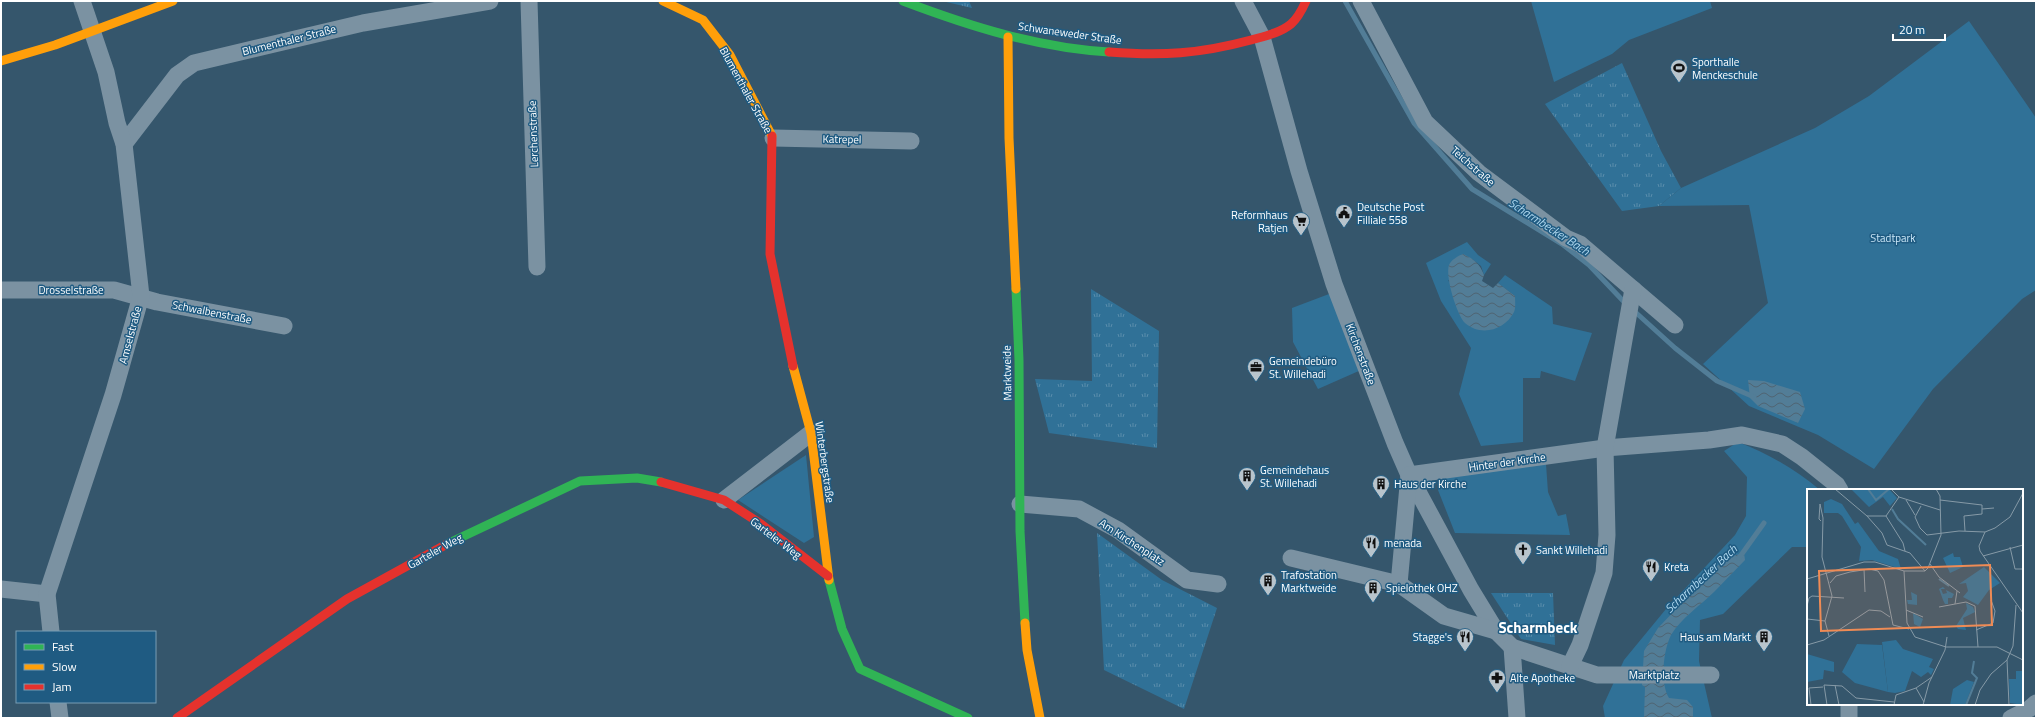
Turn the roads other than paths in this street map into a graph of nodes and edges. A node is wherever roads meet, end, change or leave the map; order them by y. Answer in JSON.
{"nodes":[{"id":1,"x":82,"y":1,"type":"edge"},
{"id":2,"x":173,"y":1,"type":"edge"},
{"id":3,"x":490,"y":1,"type":"edge"},
{"id":4,"x":530,"y":1,"type":"edge"},
{"id":5,"x":663,"y":1,"type":"edge"},
{"id":6,"x":903,"y":1,"type":"edge"},
{"id":7,"x":1243,"y":1,"type":"edge"},
{"id":8,"x":1306,"y":1,"type":"edge"},
{"id":9,"x":1361,"y":1,"type":"edge"},
{"id":10,"x":93,"y":31,"type":"junction"},
{"id":11,"x":1008,"y":37,"type":"junction"},
{"id":12,"x":1262,"y":37,"type":"junction"},
{"id":13,"x":1,"y":61,"type":"edge"},
{"id":14,"x":773,"y":138,"type":"junction"},
{"id":15,"x":911,"y":140,"type":"dead end"},
{"id":16,"x":124,"y":144,"type":"junction"},
{"id":17,"x":537,"y":267,"type":"dead end"},
{"id":18,"x":1,"y":290,"type":"edge"},
{"id":19,"x":1633,"y":294,"type":"junction"},
{"id":20,"x":140,"y":296,"type":"junction"},
{"id":21,"x":1675,"y":325,"type":"dead end"},
{"id":22,"x":284,"y":326,"type":"dead end"},
{"id":23,"x":811,"y":433,"type":"junction"},
{"id":24,"x":1605,"y":448,"type":"junction"},
{"id":25,"x":1408,"y":475,"type":"junction"},
{"id":26,"x":1839,"y":489,"type":"edge"},
{"id":27,"x":724,"y":500,"type":"junction"},
{"id":28,"x":1020,"y":504,"type":"junction"},
{"id":29,"x":1291,"y":558,"type":"dead end"},
{"id":30,"x":828,"y":576,"type":"junction"},
{"id":31,"x":1218,"y":584,"type":"dead end"},
{"id":32,"x":1399,"y":584,"type":"junction"},
{"id":33,"x":1,"y":589,"type":"edge"},
{"id":34,"x":48,"y":594,"type":"junction"},
{"id":35,"x":51,"y":631,"type":"edge"},
{"id":36,"x":1496,"y":631,"type":"junction"},
{"id":37,"x":1512,"y":647,"type":"junction"},
{"id":38,"x":1570,"y":666,"type":"junction"},
{"id":39,"x":1711,"y":675,"type":"dead end"},
{"id":40,"x":58,"y":703,"type":"edge"},
{"id":41,"x":2036,"y":703,"type":"edge"},
{"id":42,"x":1849,"y":705,"type":"edge"},
{"id":43,"x":60,"y":718,"type":"edge"},
{"id":44,"x":177,"y":718,"type":"edge"},
{"id":45,"x":968,"y":718,"type":"edge"},
{"id":46,"x":1040,"y":718,"type":"edge"},
{"id":47,"x":1517,"y":718,"type":"edge"},
{"id":48,"x":1849,"y":718,"type":"edge"},
{"id":49,"x":2011,"y":718,"type":"edge"}],
"edges":[{"from":1,"to":10,"type":"street","name":"Amselstraße"},
{"from":2,"to":10,"type":"street"},
{"from":3,"to":16,"type":"street","name":"Blumenthaler Straße"},
{"from":4,"to":17,"type":"street","name":"Lerchenstraße"},
{"from":5,"to":14,"type":"street","name":"Blumenthaler Straße"},
{"from":6,"to":11,"type":"street","name":"Schwaneweder Straße"},
{"from":7,"to":12,"type":"street","name":"Kirchenstraße"},
{"from":8,"to":12,"type":"street","name":"Schwaneweder Straße"},
{"from":9,"to":19,"type":"street","name":"Teichstraße"},
{"from":10,"to":13,"type":"street"},
{"from":10,"to":16,"type":"street","name":"Amselstraße"},
{"from":11,"to":12,"type":"street","name":"Schwaneweder Straße"},
{"from":11,"to":28,"type":"street","name":"Marktweide"},
{"from":12,"to":25,"type":"street","name":"Kirchenstraße"},
{"from":14,"to":15,"type":"street","name":"Katrepel"},
{"from":14,"to":23,"type":"street","name":"Winterbergstraße"},
{"from":16,"to":20,"type":"street","name":"Amselstraße"},
{"from":18,"to":20,"type":"street","name":"Drosselstraße"},
{"from":19,"to":21,"type":"street","name":"Teichstraße"},
{"from":19,"to":24,"type":"street"},
{"from":20,"to":22,"type":"street","name":"Schwalbenstraße"},
{"from":20,"to":34,"type":"street","name":"Amselstraße"},
{"from":23,"to":27,"type":"street"},
{"from":23,"to":30,"type":"street","name":"Winterbergstraße"},
{"from":24,"to":25,"type":"street","name":"Hinter der Kirche"},
{"from":24,"to":26,"type":"street","name":"Hinter der Kirche"},
{"from":24,"to":38,"type":"street"},
{"from":25,"to":32,"type":"street"},
{"from":25,"to":36,"type":"street","name":"Kirchenstraße"},
{"from":27,"to":30,"type":"street","name":"Garteler Weg"},
{"from":27,"to":44,"type":"street","name":"Garteler Weg"},
{"from":28,"to":31,"type":"street","name":"Am Kirchenplatz"},
{"from":28,"to":46,"type":"street","name":"Marktweide"},
{"from":29,"to":32,"type":"street"},
{"from":30,"to":45,"type":"street","name":"Winterbergstraße"},
{"from":32,"to":36,"type":"street"},
{"from":33,"to":34,"type":"street"},
{"from":34,"to":35,"type":"street","name":"Amselstraße"},
{"from":36,"to":37,"type":"street","name":"Kirchenstraße"},
{"from":37,"to":38,"type":"street"},
{"from":37,"to":47,"type":"street"},
{"from":38,"to":39,"type":"street","name":"Marktplatz"},
{"from":40,"to":43,"type":"street"},
{"from":41,"to":49,"type":"street"},
{"from":42,"to":48,"type":"street"}]}
